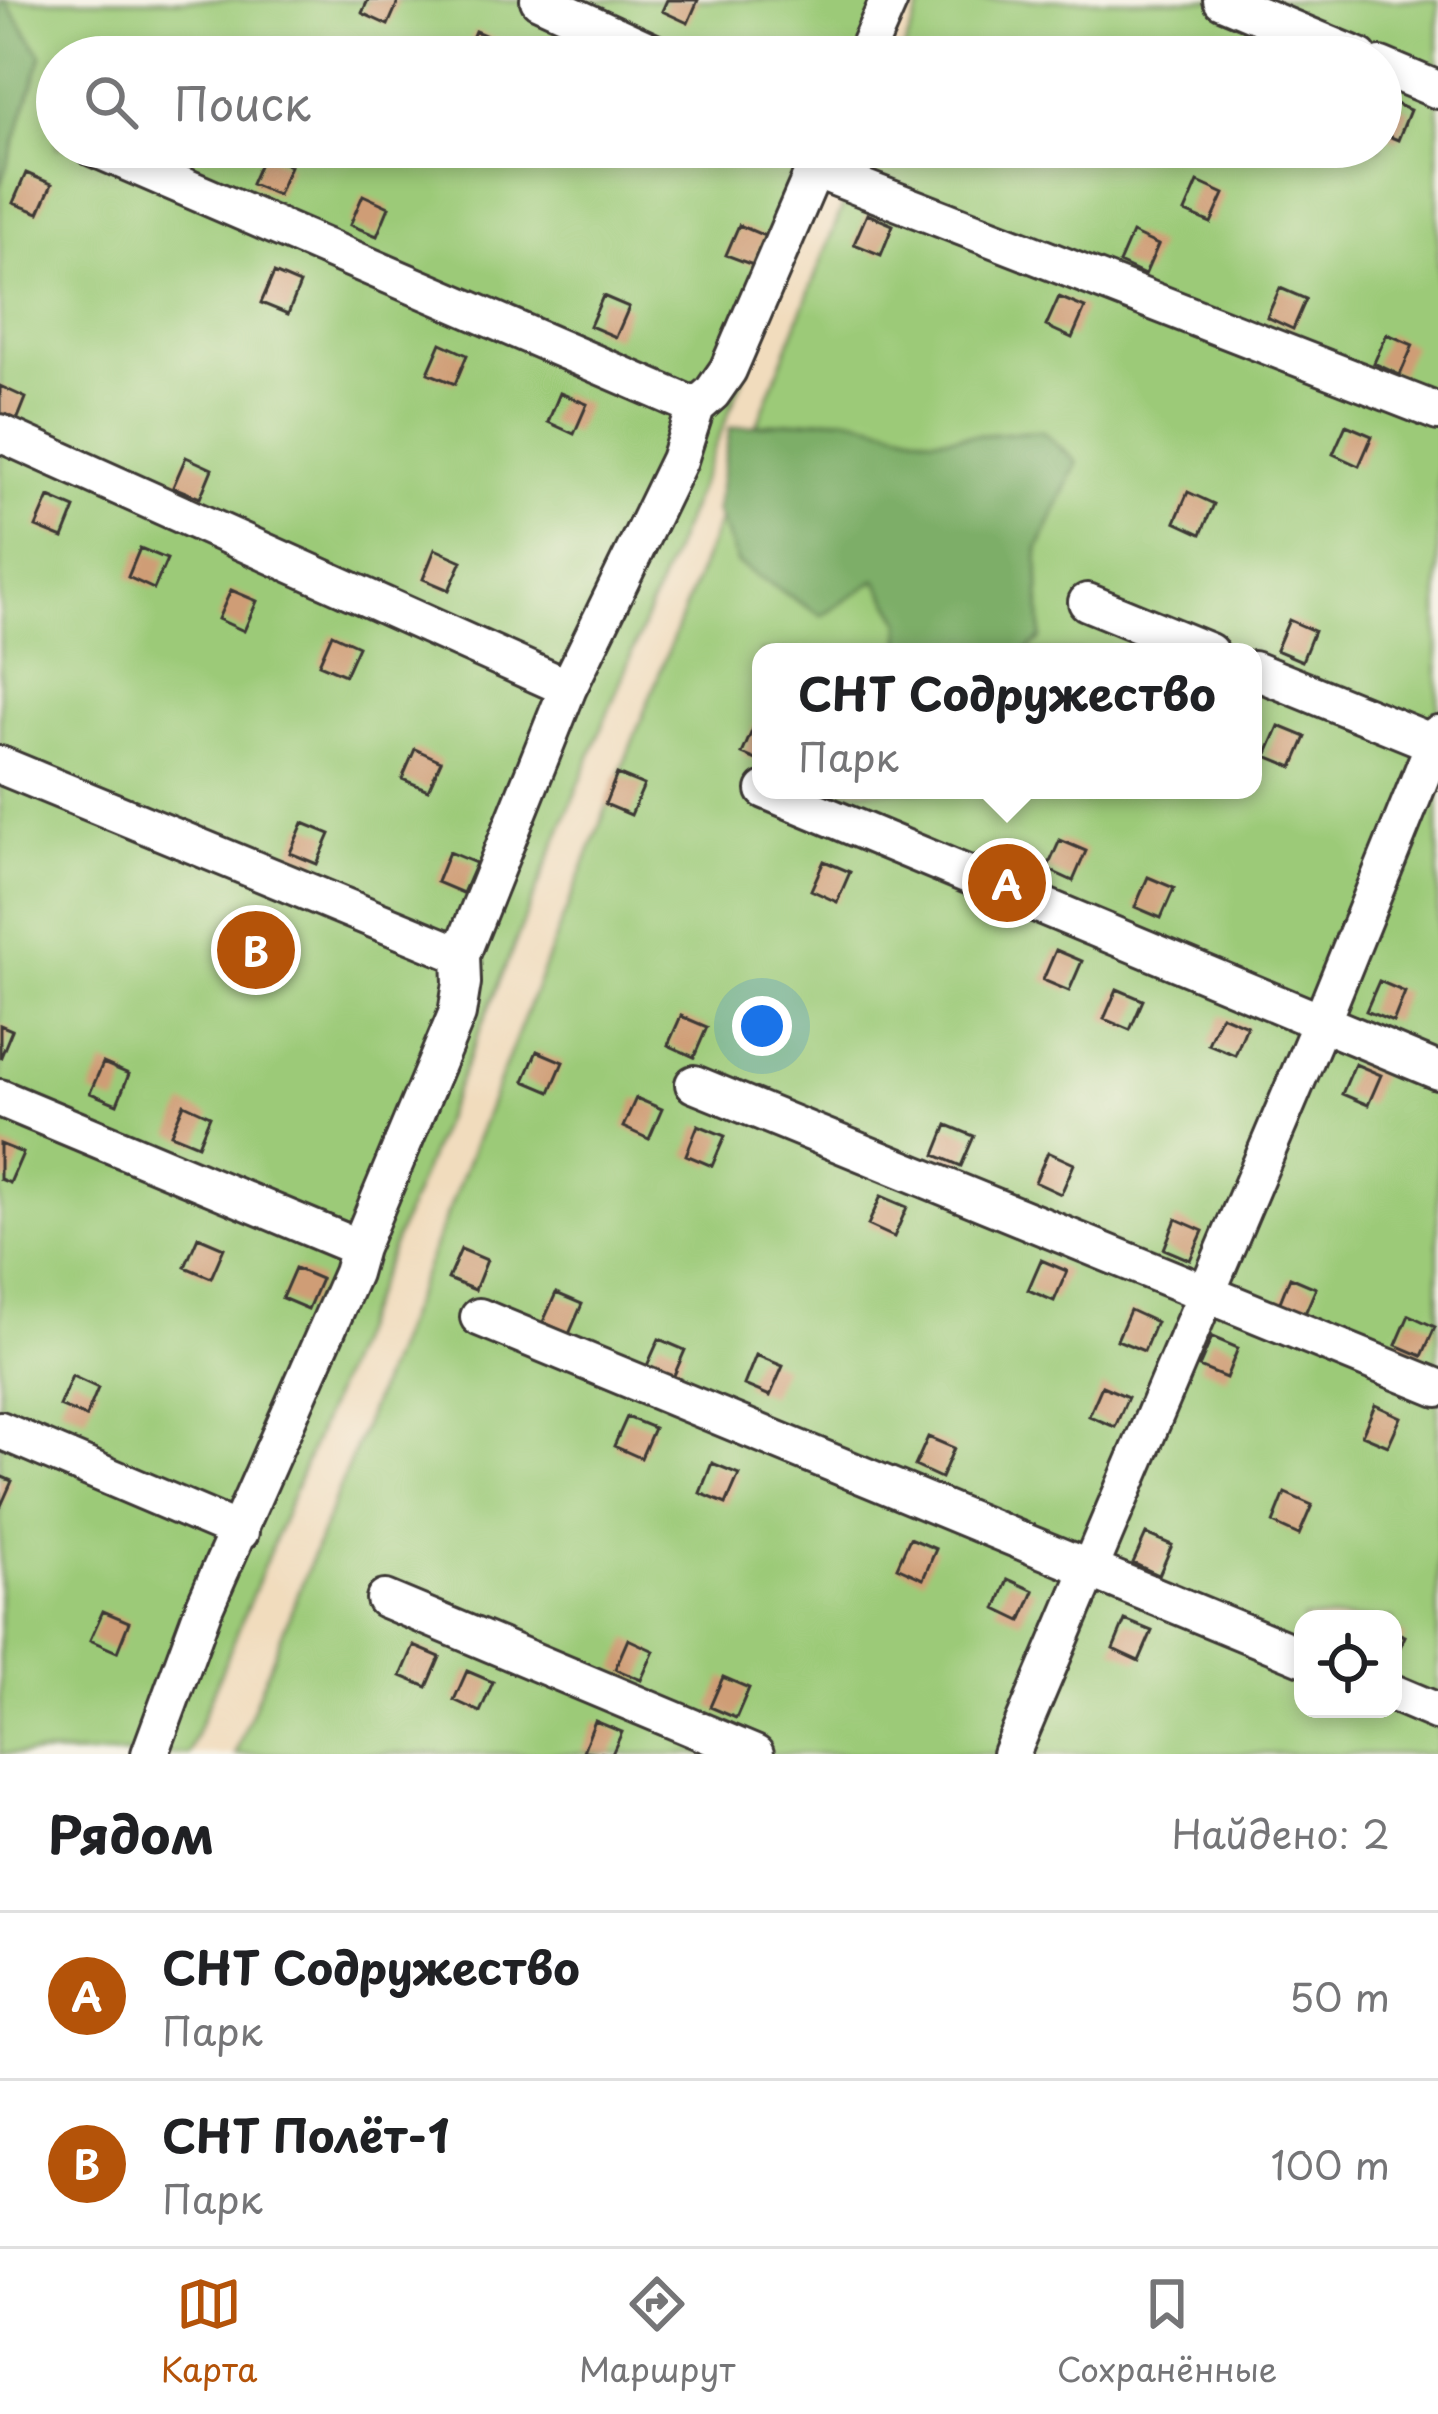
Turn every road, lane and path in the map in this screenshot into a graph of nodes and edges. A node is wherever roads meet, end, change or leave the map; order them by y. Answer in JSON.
{"nodes":[{"id":1,"x":539,"y":0,"type":"edge"},
{"id":2,"x":889,"y":0,"type":"edge"},
{"id":3,"x":1222,"y":0,"type":"edge"},
{"id":4,"x":617,"y":36,"type":"edge"},
{"id":5,"x":873,"y":36,"type":"edge"},
{"id":6,"x":1309,"y":36,"type":"edge"},
{"id":7,"x":1402,"y":75,"type":"edge"},
{"id":8,"x":1438,"y":90,"type":"edge"},
{"id":9,"x":141,"y":168,"type":"edge"},
{"id":10,"x":815,"y":168,"type":"edge"},
{"id":11,"x":843,"y":168,"type":"edge"},
{"id":12,"x":696,"y":407,"type":"junction"},
{"id":13,"x":1438,"y":412,"type":"edge"},
{"id":14,"x":0,"y":433,"type":"edge"},
{"id":15,"x":1087,"y":602,"type":"dead end"},
{"id":16,"x":1187,"y":643,"type":"edge"},
{"id":17,"x":1262,"y":673,"type":"edge"},
{"id":18,"x":568,"y":688,"type":"junction"},
{"id":19,"x":1437,"y":741,"type":"edge"},
{"id":20,"x":0,"y":765,"type":"edge"},
{"id":21,"x":787,"y":799,"type":"edge"},
{"id":22,"x":461,"y":955,"type":"junction"},
{"id":23,"x":1321,"y":1023,"type":"junction"},
{"id":24,"x":1438,"y":1071,"type":"edge"},
{"id":25,"x":694,"y":1084,"type":"dead end"},
{"id":26,"x":0,"y":1098,"type":"edge"},
{"id":27,"x":358,"y":1248,"type":"junction"},
{"id":28,"x":1206,"y":1295,"type":"junction"},
{"id":29,"x":479,"y":1317,"type":"dead end"},
{"id":30,"x":1438,"y":1388,"type":"edge"},
{"id":31,"x":0,"y":1430,"type":"edge"},
{"id":32,"x":239,"y":1532,"type":"junction"},
{"id":33,"x":1091,"y":1571,"type":"junction"},
{"id":34,"x":385,"y":1599,"type":"dead end"},
{"id":35,"x":1294,"y":1653,"type":"edge"},
{"id":36,"x":1402,"y":1698,"type":"edge"},
{"id":37,"x":1438,"y":1712,"type":"edge"},
{"id":38,"x":150,"y":1754,"type":"edge"},
{"id":39,"x":755,"y":1754,"type":"edge"},
{"id":40,"x":1011,"y":1754,"type":"edge"}],
"edges":[{"from":1,"to":4,"type":"street"},
{"from":2,"to":5,"type":"street"},
{"from":3,"to":6,"type":"street"},
{"from":7,"to":8,"type":"street"},
{"from":9,"to":12,"type":"street"},
{"from":10,"to":12,"type":"street"},
{"from":11,"to":13,"type":"street"},
{"from":12,"to":18,"type":"street"},
{"from":14,"to":18,"type":"street"},
{"from":15,"to":16,"type":"street"},
{"from":17,"to":19,"type":"street"},
{"from":18,"to":22,"type":"street"},
{"from":19,"to":23,"type":"street"},
{"from":20,"to":22,"type":"street"},
{"from":21,"to":23,"type":"street"},
{"from":22,"to":27,"type":"street"},
{"from":23,"to":24,"type":"street"},
{"from":23,"to":28,"type":"street"},
{"from":25,"to":28,"type":"street"},
{"from":26,"to":27,"type":"street"},
{"from":27,"to":32,"type":"street"},
{"from":28,"to":30,"type":"street"},
{"from":28,"to":33,"type":"street"},
{"from":29,"to":33,"type":"street"},
{"from":31,"to":32,"type":"street"},
{"from":32,"to":38,"type":"street"},
{"from":33,"to":35,"type":"street"},
{"from":33,"to":40,"type":"street"},
{"from":34,"to":39,"type":"street"},
{"from":36,"to":37,"type":"street"}]}
